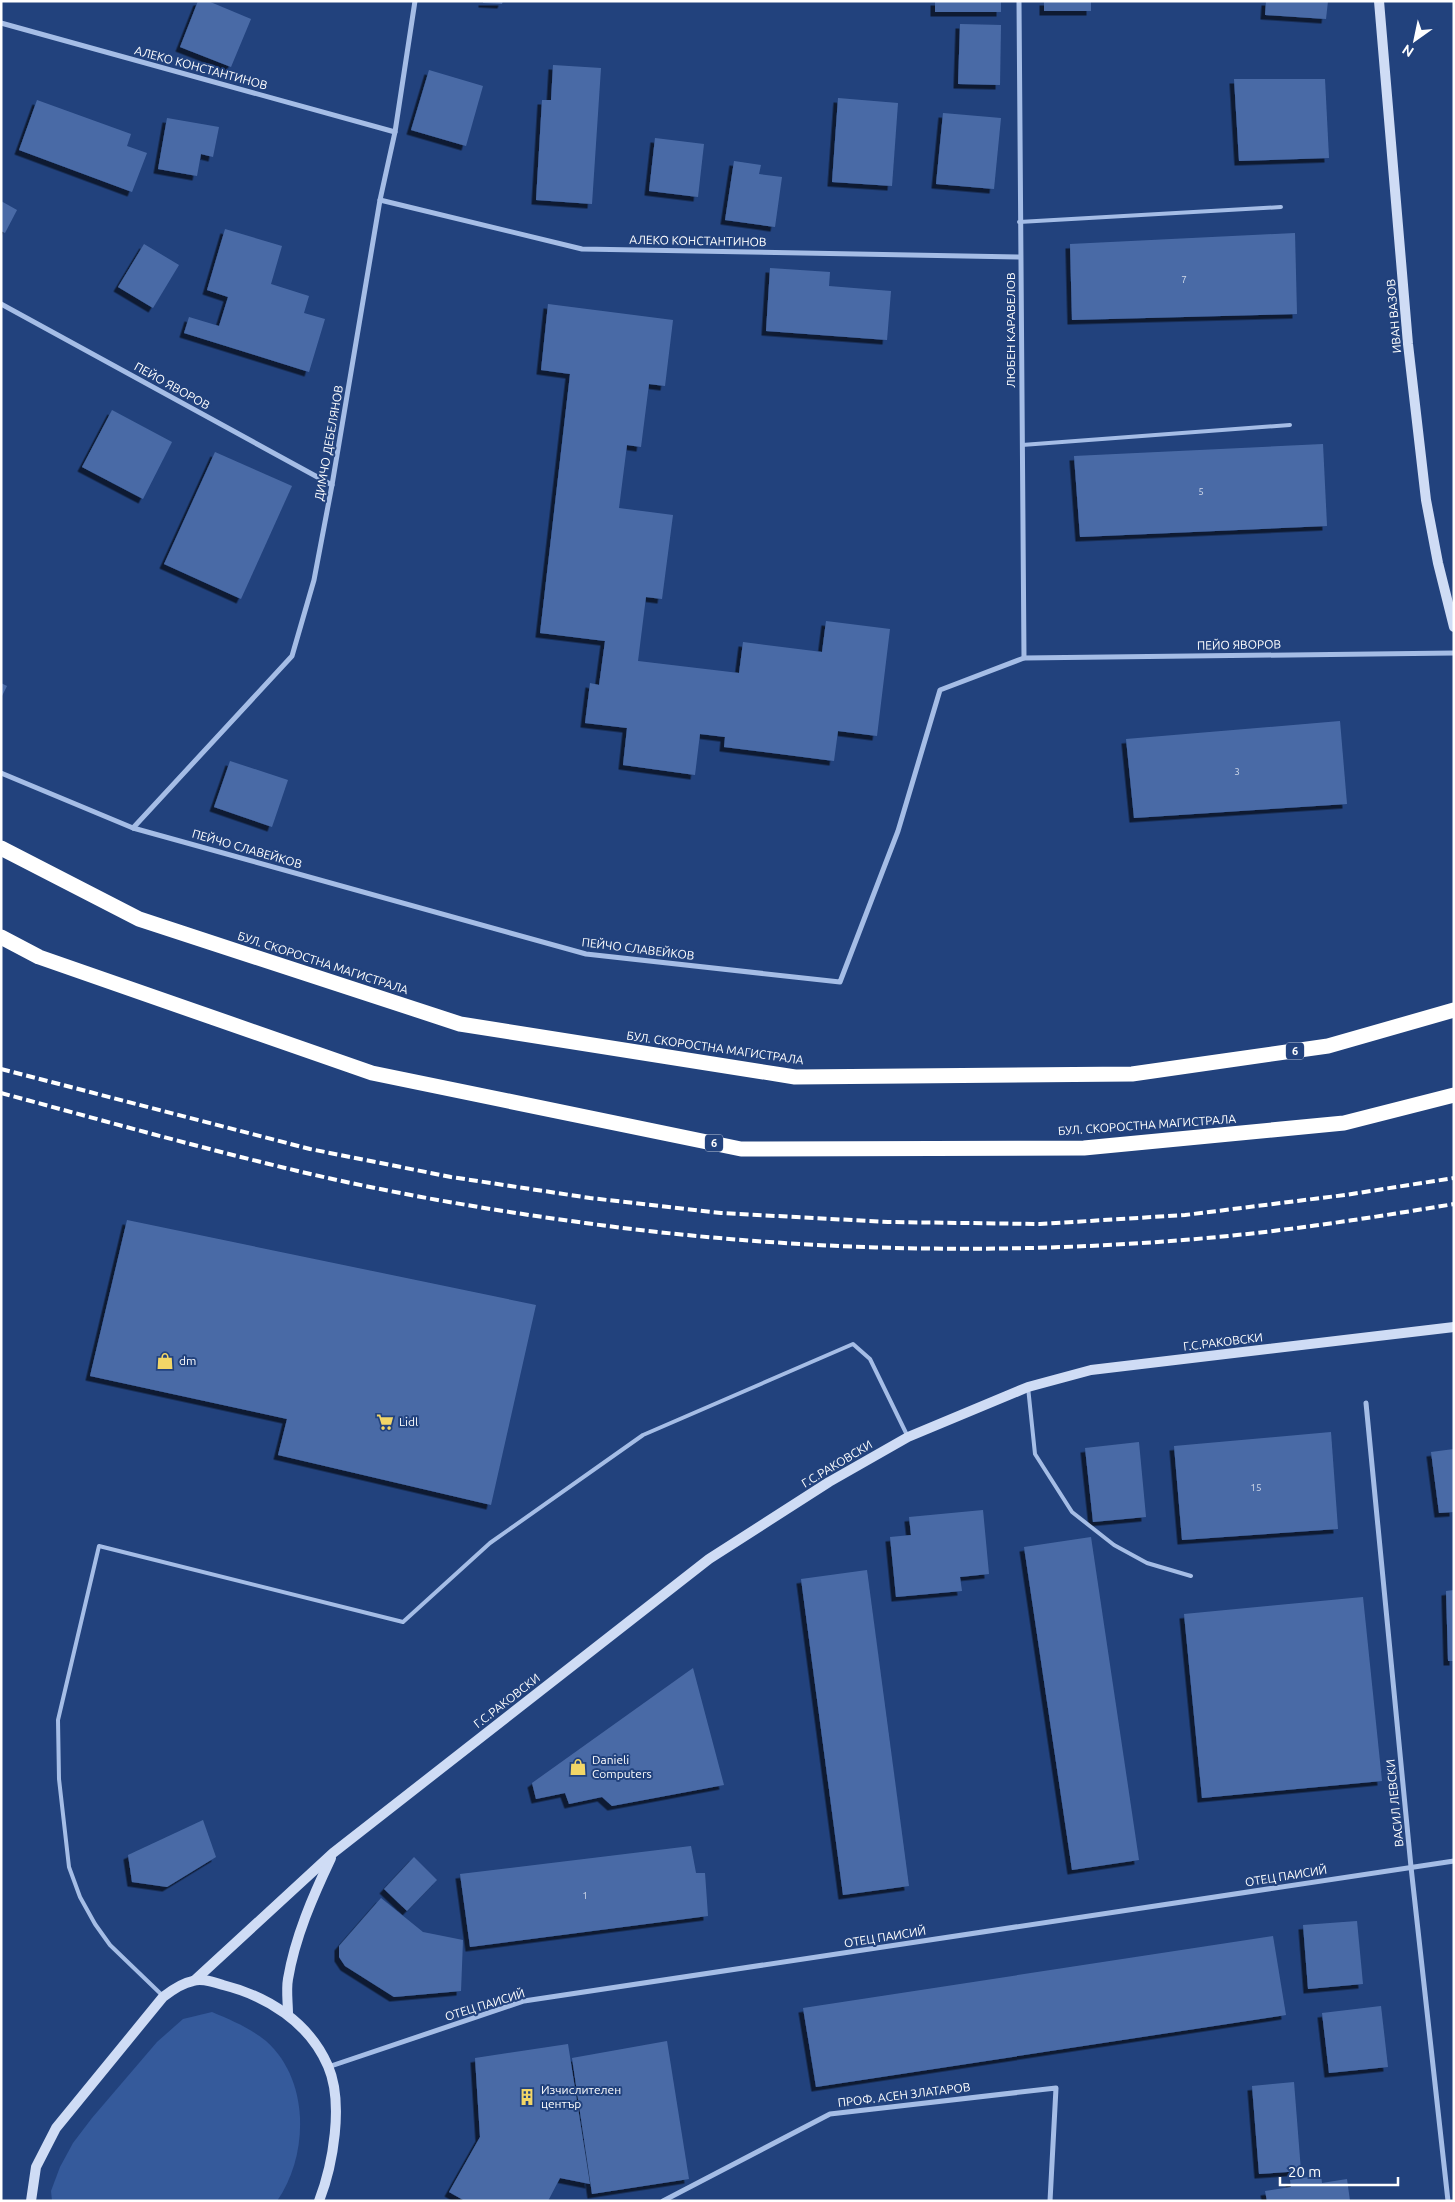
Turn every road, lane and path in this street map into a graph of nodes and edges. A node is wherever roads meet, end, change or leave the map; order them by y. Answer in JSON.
{"nodes":[{"id":1,"x":415,"y":1,"type":"edge"},
{"id":2,"x":1019,"y":1,"type":"edge"},
{"id":3,"x":1379,"y":1,"type":"edge"},
{"id":4,"x":1,"y":24,"type":"edge"},
{"id":5,"x":395,"y":132,"type":"junction"},
{"id":6,"x":380,"y":200,"type":"junction"},
{"id":7,"x":1281,"y":207,"type":"dead end"},
{"id":8,"x":1020,"y":222,"type":"junction"},
{"id":9,"x":1020,"y":257,"type":"junction"},
{"id":10,"x":1,"y":304,"type":"edge"},
{"id":11,"x":1290,"y":424,"type":"dead end"},
{"id":12,"x":1022,"y":445,"type":"junction"},
{"id":13,"x":332,"y":485,"type":"junction"},
{"id":14,"x":1454,"y":627,"type":"edge"},
{"id":15,"x":1454,"y":653,"type":"edge"},
{"id":16,"x":1024,"y":658,"type":"junction"},
{"id":17,"x":1,"y":773,"type":"edge"},
{"id":18,"x":133,"y":828,"type":"junction"},
{"id":19,"x":1,"y":848,"type":"edge"},
{"id":20,"x":1,"y":937,"type":"edge"},
{"id":21,"x":1454,"y":1010,"type":"edge"},
{"id":22,"x":1454,"y":1095,"type":"edge"},
{"id":23,"x":1454,"y":1327,"type":"edge"},
{"id":24,"x":1028,"y":1387,"type":"junction"},
{"id":25,"x":1366,"y":1403,"type":"dead end"},
{"id":26,"x":908,"y":1437,"type":"junction"},
{"id":27,"x":1191,"y":1576,"type":"dead end"},
{"id":28,"x":333,"y":1853,"type":"junction"},
{"id":29,"x":1454,"y":1861,"type":"edge"},
{"id":30,"x":1411,"y":1867,"type":"junction"},
{"id":31,"x":195,"y":1980,"type":"junction"},
{"id":32,"x":163,"y":1997,"type":"junction"},
{"id":33,"x":288,"y":2014,"type":"junction"},
{"id":34,"x":328,"y":2067,"type":"junction"},
{"id":35,"x":30,"y":2198,"type":"edge"},
{"id":36,"x":319,"y":2201,"type":"edge"},
{"id":37,"x":663,"y":2201,"type":"edge"},
{"id":38,"x":1050,"y":2201,"type":"edge"},
{"id":39,"x":1448,"y":2201,"type":"edge"}],
"edges":[{"from":1,"to":5,"type":"street","name":"ДИМЧО ДЕБЕЛЯНОВ"},
{"from":2,"to":8,"type":"street","name":"ЛЮБЕН КАРАВЕЛОВ"},
{"from":3,"to":14,"type":"street","name":"ИВАН ВАЗОВ"},
{"from":4,"to":5,"type":"street","name":"АЛЕКО КОНСТАНТИНОВ"},
{"from":5,"to":6,"type":"street","name":"ДИМЧО ДЕБЕЛЯНОВ"},
{"from":6,"to":9,"type":"street","name":"АЛЕКО КОНСТАНТИНОВ"},
{"from":6,"to":13,"type":"street","name":"ДИМЧО ДЕБЕЛЯНОВ"},
{"from":7,"to":8,"type":"lane"},
{"from":8,"to":9,"type":"street","name":"ЛЮБЕН КАРАВЕЛОВ"},
{"from":9,"to":12,"type":"street","name":"ЛЮБЕН КАРАВЕЛОВ"},
{"from":10,"to":13,"type":"street","name":"ПЕЙО ЯВОРОВ"},
{"from":11,"to":12,"type":"lane"},
{"from":12,"to":16,"type":"street","name":"ЛЮБЕН КАРАВЕЛОВ"},
{"from":13,"to":18,"type":"street","name":"ДИМЧО ДЕБЕЛЯНОВ"},
{"from":15,"to":16,"type":"street","name":"ПЕЙО ЯВОРОВ"},
{"from":16,"to":18,"type":"street","name":"ПЕЙЧО СЛАВЕЙКОВ"},
{"from":17,"to":18,"type":"street","name":"ПЕЙЧО СЛАВЕЙКОВ"},
{"from":19,"to":21,"type":"highway","name":"БУЛ. СКОРОСТНА МАГИСТРАЛА","number":"6"},
{"from":20,"to":22,"type":"highway","name":"БУЛ. СКОРОСТНА МАГИСТРАЛА","number":"6"},
{"from":23,"to":24,"type":"street","name":"Г.С.РАКОВСКИ"},
{"from":24,"to":26,"type":"street","name":"Г.С.РАКОВСКИ"},
{"from":24,"to":27,"type":"lane"},
{"from":25,"to":30,"type":"street","name":"ВАСИЛ ЛЕВСКИ"},
{"from":26,"to":28,"type":"street","name":"Г.С.РАКОВСКИ"},
{"from":26,"to":32,"type":"lane"},
{"from":28,"to":31,"type":"street","name":"Г.С.РАКОВСКИ"},
{"from":28,"to":33,"type":"street","name":"Г.С.РАКОВСКИ"},
{"from":29,"to":30,"type":"street","name":"ОТЕЦ ПАИСИЙ"},
{"from":30,"to":34,"type":"street","name":"ОТЕЦ ПАИСИЙ"},
{"from":30,"to":39,"type":"street","name":"ВАСИЛ ЛЕВСКИ"},
{"from":31,"to":32,"type":"street","name":"Г.С.РАКОВСКИ"},
{"from":31,"to":33,"type":"street"},
{"from":32,"to":35,"type":"street"},
{"from":33,"to":34,"type":"street"},
{"from":34,"to":36,"type":"street"},
{"from":37,"to":38,"type":"street","name":"ПРОФ. АСЕН ЗЛАТАРОВ"}]}
